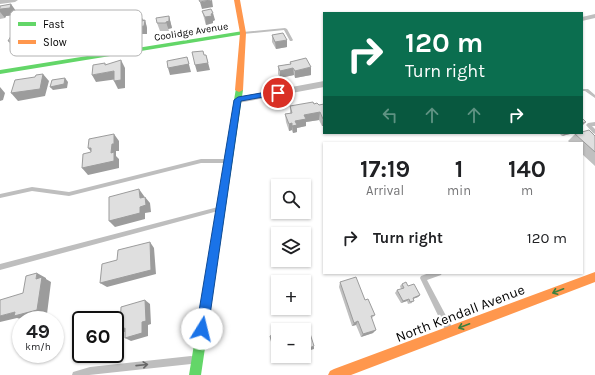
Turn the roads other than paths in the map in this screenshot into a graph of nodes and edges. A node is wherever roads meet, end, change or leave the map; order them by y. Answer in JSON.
{"nodes":[{"id":1,"x":15,"y":0,"type":"edge"},
{"id":2,"x":237,"y":0,"type":"edge"},
{"id":3,"x":0,"y":2,"type":"edge"},
{"id":4,"x":595,"y":16,"type":"edge"},
{"id":5,"x":583,"y":19,"type":"edge"},
{"id":6,"x":243,"y":33,"type":"junction"},
{"id":7,"x":291,"y":40,"type":"dead end"},
{"id":8,"x":142,"y":49,"type":"edge"},
{"id":9,"x":100,"y":56,"type":"edge"},
{"id":10,"x":0,"y":72,"type":"edge"},
{"id":11,"x":323,"y":84,"type":"edge"},
{"id":12,"x":583,"y":90,"type":"edge"},
{"id":13,"x":595,"y":97,"type":"edge"},
{"id":14,"x":238,"y":100,"type":"junction"},
{"id":15,"x":583,"y":121,"type":"edge"},
{"id":16,"x":595,"y":124,"type":"edge"},
{"id":17,"x":588,"y":125,"type":"junction"},
{"id":18,"x":595,"y":132,"type":"edge"},
{"id":19,"x":228,"y":161,"type":"junction"},
{"id":20,"x":0,"y":196,"type":"edge"},
{"id":21,"x":220,"y":208,"type":"junction"},
{"id":22,"x":0,"y":267,"type":"edge"},
{"id":23,"x":436,"y":274,"type":"edge"},
{"id":24,"x":595,"y":277,"type":"edge"},
{"id":25,"x":450,"y":331,"type":"junction"},
{"id":26,"x":197,"y":360,"type":"junction"},
{"id":27,"x":76,"y":375,"type":"edge"},
{"id":28,"x":195,"y":375,"type":"edge"},
{"id":29,"x":334,"y":375,"type":"edge"}],
"edges":[{"from":1,"to":3,"type":"street"},
{"from":2,"to":6,"type":"street"},
{"from":4,"to":5,"type":"street"},
{"from":6,"to":7,"type":"lane"},
{"from":6,"to":8,"type":"street","name":"Coolidge Avenue"},
{"from":6,"to":14,"type":"street"},
{"from":9,"to":10,"type":"street","name":"Coolidge Avenue"},
{"from":11,"to":14,"type":"street"},
{"from":12,"to":13,"type":"lane"},
{"from":14,"to":19,"type":"street"},
{"from":15,"to":17,"type":"lane"},
{"from":16,"to":17,"type":"lane"},
{"from":17,"to":18,"type":"lane"},
{"from":19,"to":20,"type":"lane"},
{"from":19,"to":21,"type":"street"},
{"from":21,"to":22,"type":"lane"},
{"from":21,"to":26,"type":"street"},
{"from":23,"to":25,"type":"lane"},
{"from":24,"to":25,"type":"street","name":"North Kendall Avenue","one_way":true},
{"from":25,"to":29,"type":"street","name":"North Kendall Avenue"},
{"from":27,"to":26,"type":"lane","one_way":true},
{"from":26,"to":28,"type":"street"}]}
